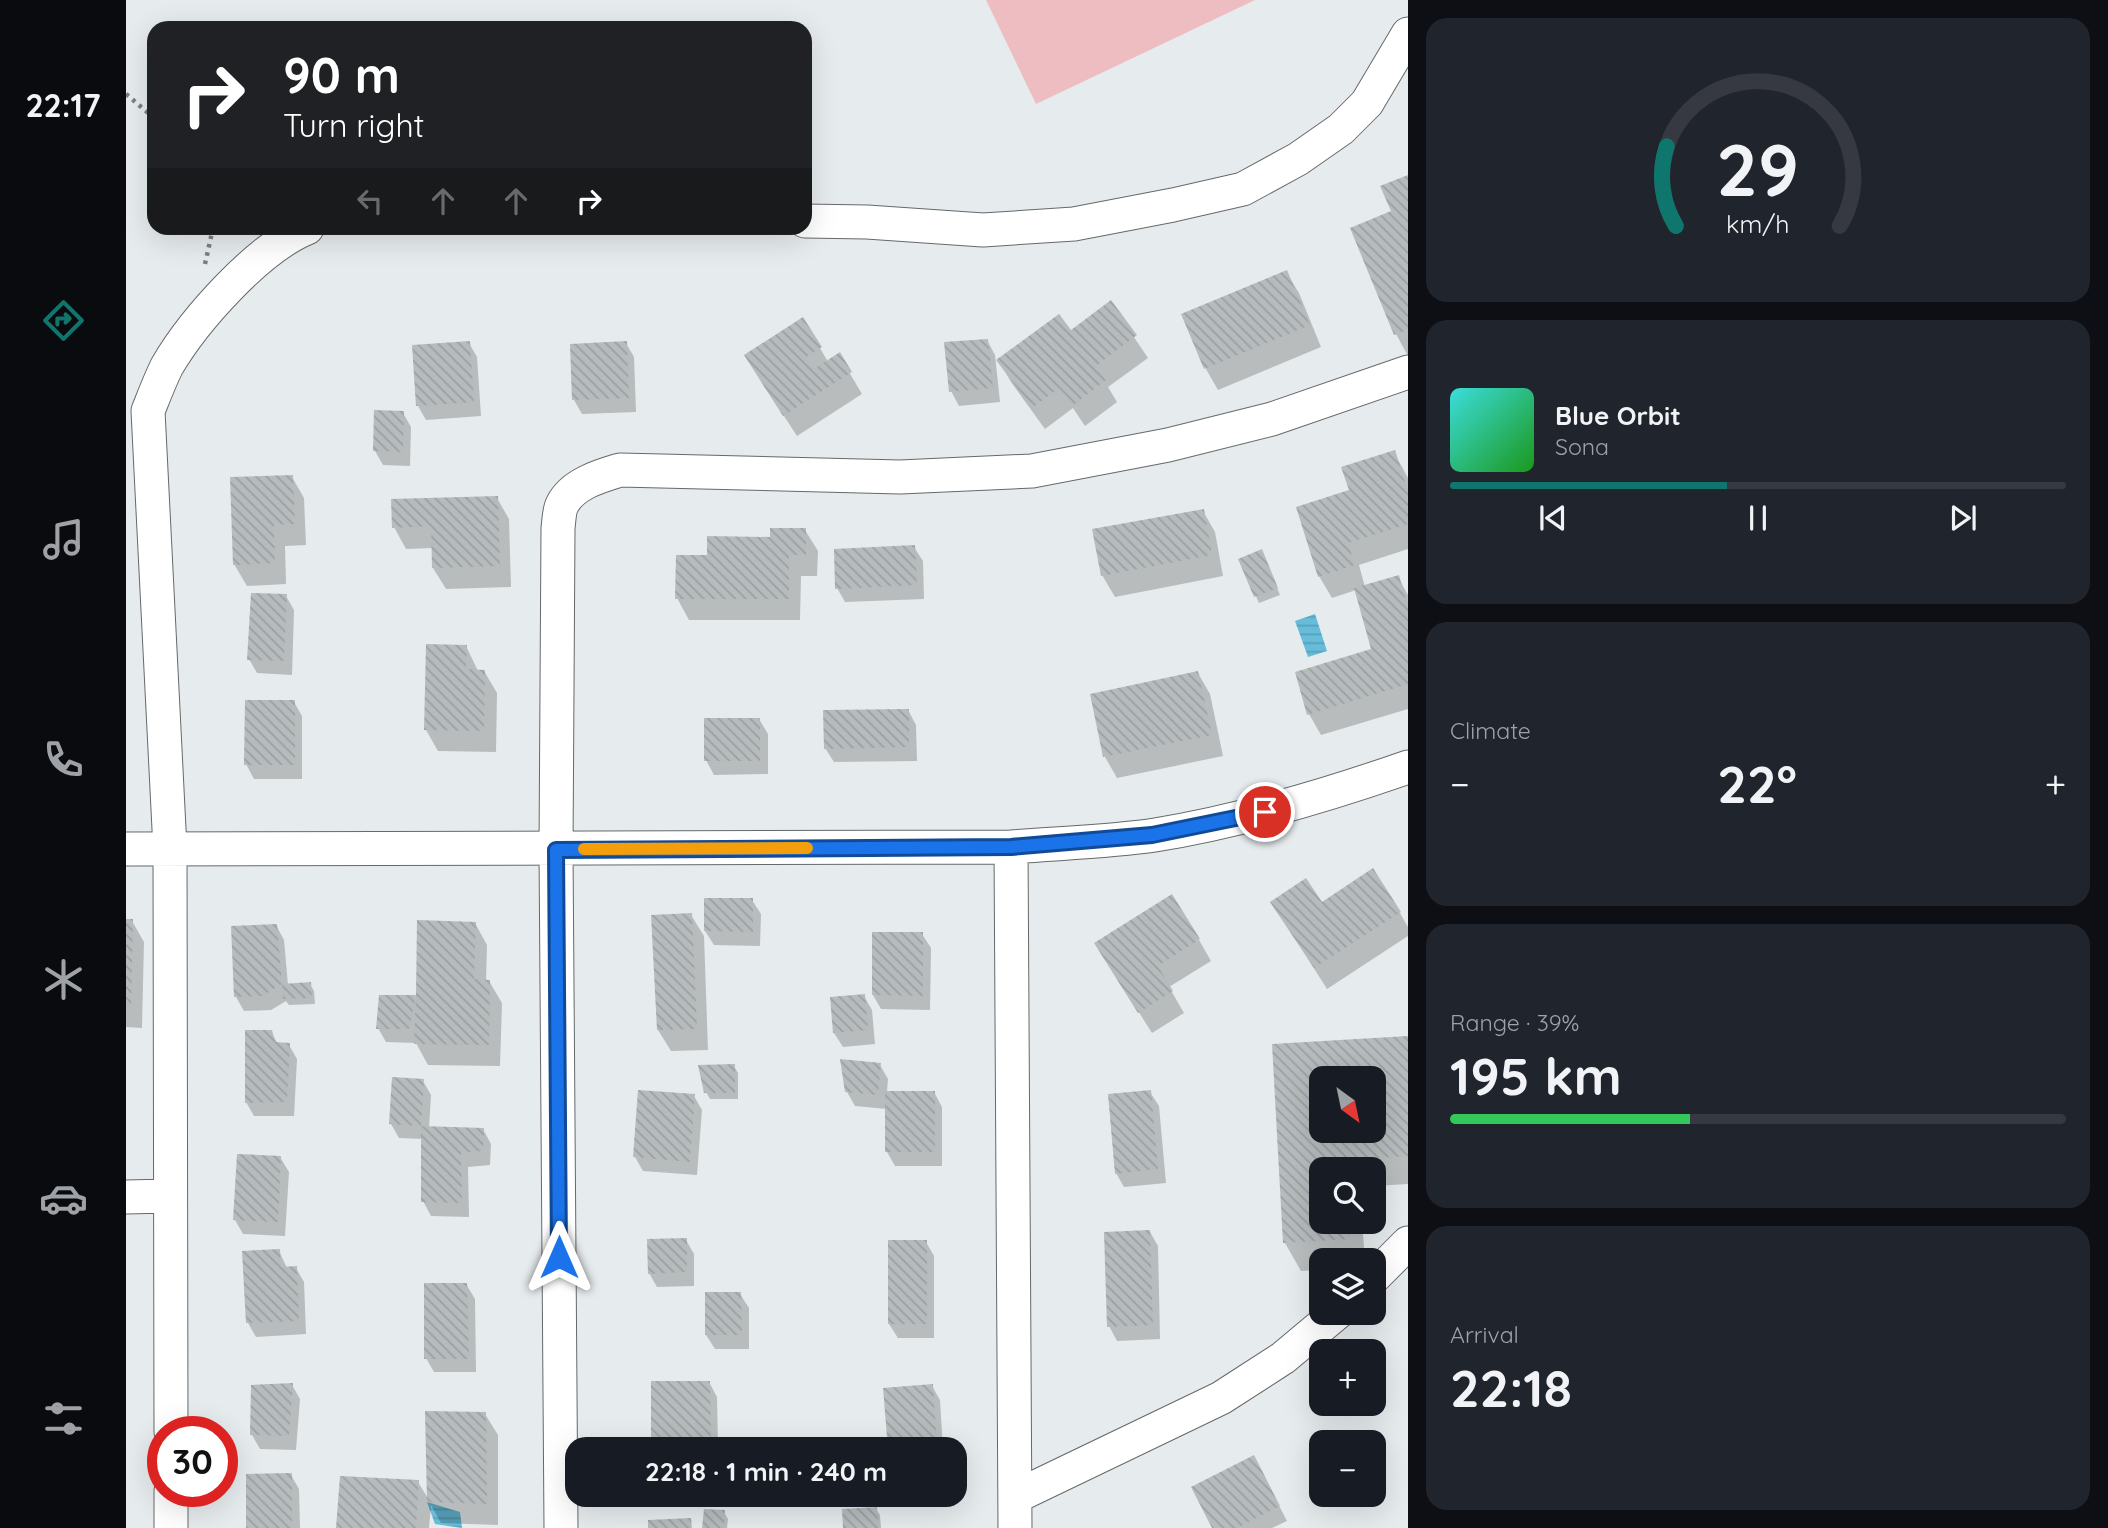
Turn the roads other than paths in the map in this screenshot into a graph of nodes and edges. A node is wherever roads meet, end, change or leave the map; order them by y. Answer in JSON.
{"nodes":[{"id":1,"x":1408,"y":34,"type":"edge"},
{"id":2,"x":812,"y":221,"type":"edge"},
{"id":3,"x":296,"y":235,"type":"edge"},
{"id":4,"x":1405,"y":382,"type":"edge"},
{"id":5,"x":1408,"y":766,"type":"edge"},
{"id":6,"x":1011,"y":847,"type":"junction"},
{"id":7,"x":126,"y":849,"type":"edge"},
{"id":8,"x":170,"y":849,"type":"junction"},
{"id":9,"x":556,"y":850,"type":"junction"},
{"id":10,"x":169,"y":1196,"type":"junction"},
{"id":11,"x":126,"y":1197,"type":"edge"},
{"id":12,"x":1408,"y":1244,"type":"edge"},
{"id":13,"x":1386,"y":1266,"type":"edge"},
{"id":14,"x":1322,"y":1325,"type":"edge"},
{"id":15,"x":171,"y":1416,"type":"edge"},
{"id":16,"x":171,"y":1507,"type":"edge"},
{"id":17,"x":1015,"y":1513,"type":"edge"},
{"id":18,"x":171,"y":1528,"type":"edge"},
{"id":19,"x":561,"y":1528,"type":"edge"}],
"edges":[{"from":1,"to":2,"type":"street"},
{"from":3,"to":8,"type":"street"},
{"from":4,"to":9,"type":"street"},
{"from":5,"to":6,"type":"street"},
{"from":6,"to":9,"type":"street"},
{"from":6,"to":17,"type":"street"},
{"from":7,"to":8,"type":"street"},
{"from":8,"to":9,"type":"street"},
{"from":8,"to":10,"type":"street"},
{"from":9,"to":19,"type":"street"},
{"from":10,"to":11,"type":"street"},
{"from":10,"to":15,"type":"street"},
{"from":12,"to":13,"type":"street"},
{"from":14,"to":17,"type":"street"},
{"from":16,"to":18,"type":"street"}]}
